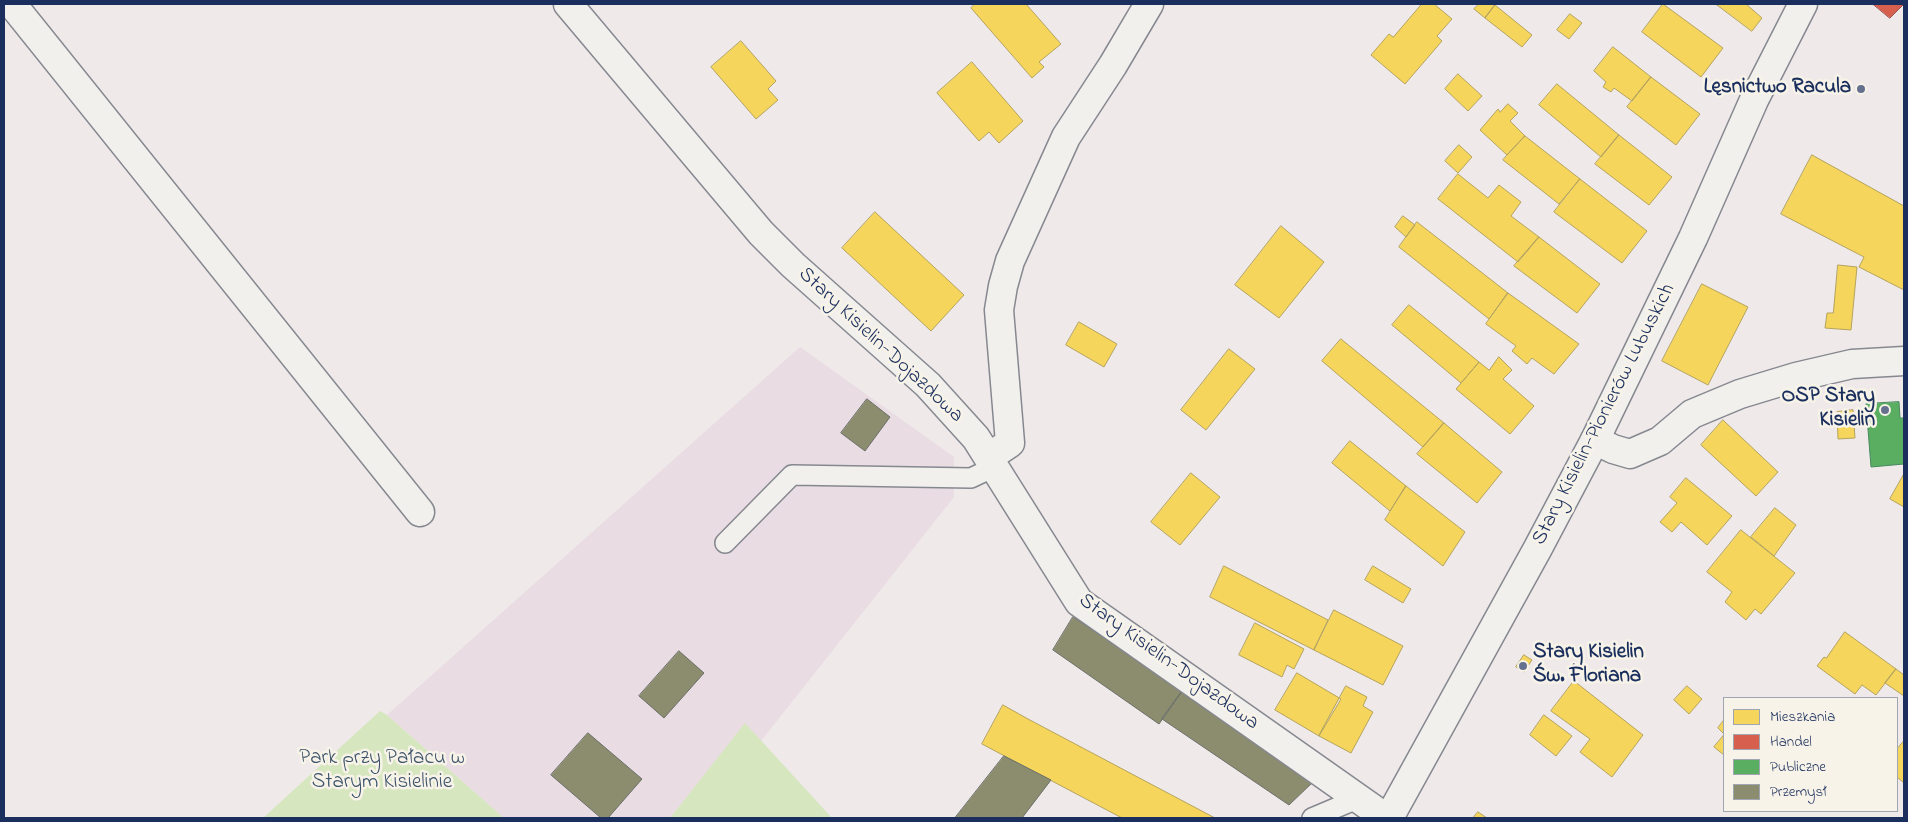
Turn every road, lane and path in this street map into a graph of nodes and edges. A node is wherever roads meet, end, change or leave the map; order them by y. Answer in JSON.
{"nodes":[{"id":1,"x":12,"y":4,"type":"edge"},
{"id":2,"x":568,"y":4,"type":"edge"},
{"id":3,"x":1149,"y":4,"type":"edge"},
{"id":4,"x":1803,"y":4,"type":"edge"},
{"id":5,"x":1904,"y":361,"type":"edge"},
{"id":6,"x":1595,"y":440,"type":"junction"},
{"id":7,"x":992,"y":462,"type":"junction"},
{"id":8,"x":420,"y":512,"type":"dead end"},
{"id":9,"x":726,"y":543,"type":"dead end"},
{"id":10,"x":1357,"y":798,"type":"junction"},
{"id":11,"x":1312,"y":818,"type":"edge"},
{"id":12,"x":1388,"y":818,"type":"edge"}],
"edges":[{"from":1,"to":8,"type":"street"},
{"from":2,"to":7,"type":"street","name":"Stary Kisielin-Dojazdowa"},
{"from":3,"to":7,"type":"street"},
{"from":4,"to":6,"type":"street","name":"Stary Kisielin-Pionierów Lubuskich"},
{"from":5,"to":6,"type":"street"},
{"from":6,"to":12,"type":"street","name":"Stary Kisielin-Pionierów Lubuskich"},
{"from":7,"to":9,"type":"lane"},
{"from":7,"to":10,"type":"street","name":"Stary Kisielin-Dojazdowa"},
{"from":10,"to":11,"type":"lane"},
{"from":10,"to":12,"type":"street","name":"Stary Kisielin-Dojazdowa"}]}
